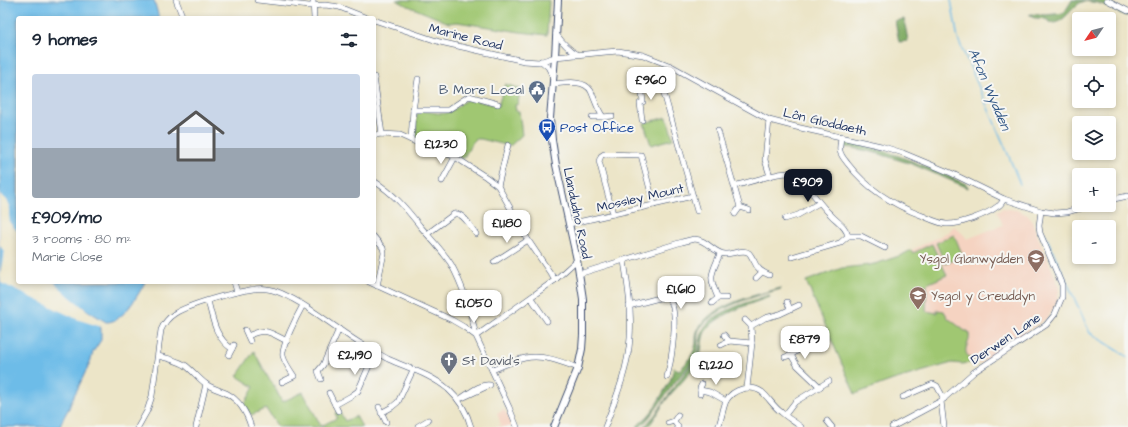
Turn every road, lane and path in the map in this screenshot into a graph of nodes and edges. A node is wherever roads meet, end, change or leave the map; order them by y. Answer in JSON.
{"nodes":[{"id":1,"x":176,"y":0,"type":"edge"},
{"id":2,"x":257,"y":0,"type":"edge"},
{"id":3,"x":558,"y":0,"type":"edge"},
{"id":4,"x":1107,"y":0,"type":"edge"},
{"id":5,"x":313,"y":3,"type":"edge"},
{"id":6,"x":1128,"y":11,"type":"edge"},
{"id":7,"x":182,"y":16,"type":"edge"},
{"id":8,"x":314,"y":16,"type":"edge"},
{"id":9,"x":360,"y":16,"type":"edge"},
{"id":10,"x":376,"y":21,"type":"edge"},
{"id":11,"x":556,"y":34,"type":"junction"},
{"id":12,"x":577,"y":54,"type":"junction"},
{"id":13,"x":555,"y":57,"type":"junction"},
{"id":14,"x":541,"y":61,"type":"junction"},
{"id":15,"x":671,"y":66,"type":"junction"},
{"id":16,"x":418,"y":79,"type":"dead end"},
{"id":17,"x":553,"y":80,"type":"junction"},
{"id":18,"x":662,"y":82,"type":"junction"},
{"id":19,"x":376,"y":91,"type":"edge"},
{"id":20,"x":498,"y":104,"type":"dead end"},
{"id":21,"x":413,"y":110,"type":"junction"},
{"id":22,"x":612,"y":116,"type":"dead end"},
{"id":23,"x":592,"y":117,"type":"dead end"},
{"id":24,"x":603,"y":117,"type":"junction"},
{"id":25,"x":642,"y":120,"type":"dead end"},
{"id":26,"x":769,"y":120,"type":"junction"},
{"id":27,"x":718,"y":131,"type":"dead end"},
{"id":28,"x":382,"y":134,"type":"junction"},
{"id":29,"x":376,"y":135,"type":"edge"},
{"id":30,"x":841,"y":136,"type":"junction"},
{"id":31,"x":411,"y":140,"type":"junction"},
{"id":32,"x":508,"y":145,"type":"dead end"},
{"id":33,"x":455,"y":157,"type":"junction"},
{"id":34,"x":770,"y":176,"type":"junction"},
{"id":35,"x":442,"y":181,"type":"dead end"},
{"id":36,"x":376,"y":182,"type":"edge"},
{"id":37,"x":498,"y":186,"type":"junction"},
{"id":38,"x":734,"y":186,"type":"junction"},
{"id":39,"x":693,"y":196,"type":"junction"},
{"id":40,"x":1128,"y":196,"type":"edge"},
{"id":41,"x":1004,"y":199,"type":"junction"},
{"id":42,"x":1116,"y":199,"type":"edge"},
{"id":43,"x":819,"y":203,"type":"junction"},
{"id":44,"x":654,"y":205,"type":"junction"},
{"id":45,"x":740,"y":208,"type":"junction"},
{"id":46,"x":697,"y":210,"type":"dead end"},
{"id":47,"x":749,"y":210,"type":"dead end"},
{"id":48,"x":1041,"y":211,"type":"junction"},
{"id":49,"x":1072,"y":211,"type":"edge"},
{"id":50,"x":613,"y":214,"type":"junction"},
{"id":51,"x":735,"y":214,"type":"dead end"},
{"id":52,"x":785,"y":219,"type":"dead end"},
{"id":53,"x":569,"y":224,"type":"junction"},
{"id":54,"x":475,"y":231,"type":"dead end"},
{"id":55,"x":427,"y":234,"type":"junction"},
{"id":56,"x":848,"y":236,"type":"junction"},
{"id":57,"x":376,"y":239,"type":"edge"},
{"id":58,"x":528,"y":240,"type":"junction"},
{"id":59,"x":885,"y":248,"type":"dead end"},
{"id":60,"x":720,"y":254,"type":"junction"},
{"id":61,"x":792,"y":257,"type":"dead end"},
{"id":62,"x":577,"y":260,"type":"junction"},
{"id":63,"x":624,"y":261,"type":"junction"},
{"id":64,"x":494,"y":262,"type":"dead end"},
{"id":65,"x":762,"y":272,"type":"junction"},
{"id":66,"x":579,"y":274,"type":"junction"},
{"id":67,"x":769,"y":275,"type":"dead end"},
{"id":68,"x":756,"y":278,"type":"dead end"},
{"id":69,"x":555,"y":280,"type":"junction"},
{"id":70,"x":235,"y":284,"type":"edge"},
{"id":71,"x":373,"y":284,"type":"edge"},
{"id":72,"x":377,"y":286,"type":"junction"},
{"id":73,"x":237,"y":292,"type":"junction"},
{"id":74,"x":530,"y":298,"type":"junction"},
{"id":75,"x":718,"y":298,"type":"junction"},
{"id":76,"x":726,"y":298,"type":"dead end"},
{"id":77,"x":208,"y":301,"type":"junction"},
{"id":78,"x":787,"y":302,"type":"dead end"},
{"id":79,"x":712,"y":303,"type":"dead end"},
{"id":80,"x":303,"y":305,"type":"junction"},
{"id":81,"x":799,"y":305,"type":"dead end"},
{"id":82,"x":629,"y":306,"type":"junction"},
{"id":83,"x":790,"y":309,"type":"junction"},
{"id":84,"x":745,"y":320,"type":"dead end"},
{"id":85,"x":547,"y":321,"type":"dead end"},
{"id":86,"x":751,"y":326,"type":"junction"},
{"id":87,"x":339,"y":329,"type":"junction"},
{"id":88,"x":724,"y":335,"type":"dead end"},
{"id":89,"x":248,"y":336,"type":"dead end"},
{"id":90,"x":476,"y":336,"type":"junction"},
{"id":91,"x":800,"y":338,"type":"dead end"},
{"id":92,"x":287,"y":341,"type":"junction"},
{"id":93,"x":812,"y":341,"type":"dead end"},
{"id":94,"x":729,"y":342,"type":"junction"},
{"id":95,"x":752,"y":343,"type":"junction"},
{"id":96,"x":721,"y":345,"type":"dead end"},
{"id":97,"x":804,"y":345,"type":"junction"},
{"id":98,"x":375,"y":352,"type":"junction"},
{"id":99,"x":229,"y":355,"type":"dead end"},
{"id":100,"x":791,"y":355,"type":"junction"},
{"id":101,"x":158,"y":356,"type":"junction"},
{"id":102,"x":785,"y":357,"type":"dead end"},
{"id":103,"x":578,"y":368,"type":"junction"},
{"id":104,"x":413,"y":370,"type":"junction"},
{"id":105,"x":492,"y":370,"type":"junction"},
{"id":106,"x":668,"y":377,"type":"dead end"},
{"id":107,"x":321,"y":379,"type":"dead end"},
{"id":108,"x":829,"y":381,"type":"dead end"},
{"id":109,"x":282,"y":382,"type":"dead end"},
{"id":110,"x":497,"y":382,"type":"junction"},
{"id":111,"x":206,"y":384,"type":"junction"},
{"id":112,"x":702,"y":384,"type":"dead end"},
{"id":113,"x":820,"y":387,"type":"junction"},
{"id":114,"x":747,"y":388,"type":"junction"},
{"id":115,"x":329,"y":393,"type":"dead end"},
{"id":116,"x":903,"y":397,"type":"dead end"},
{"id":117,"x":460,"y":399,"type":"junction"},
{"id":118,"x":942,"y":400,"type":"junction"},
{"id":119,"x":726,"y":401,"type":"junction"},
{"id":120,"x":335,"y":405,"type":"junction"},
{"id":121,"x":379,"y":407,"type":"dead end"},
{"id":122,"x":338,"y":410,"type":"dead end"},
{"id":123,"x":381,"y":413,"type":"junction"},
{"id":124,"x":678,"y":415,"type":"dead end"},
{"id":125,"x":785,"y":415,"type":"junction"},
{"id":126,"x":674,"y":421,"type":"junction"},
{"id":127,"x":827,"y":421,"type":"dead end"},
{"id":128,"x":386,"y":422,"type":"dead end"},
{"id":129,"x":426,"y":423,"type":"edge"},
{"id":130,"x":668,"y":423,"type":"dead end"},
{"id":131,"x":418,"y":426,"type":"dead end"},
{"id":132,"x":720,"y":426,"type":"edge"},
{"id":133,"x":138,"y":427,"type":"edge"},
{"id":134,"x":196,"y":427,"type":"edge"},
{"id":135,"x":251,"y":427,"type":"edge"},
{"id":136,"x":471,"y":427,"type":"edge"},
{"id":137,"x":517,"y":427,"type":"edge"},
{"id":138,"x":554,"y":427,"type":"edge"},
{"id":139,"x":605,"y":427,"type":"edge"},
{"id":140,"x":678,"y":427,"type":"edge"},
{"id":141,"x":801,"y":427,"type":"edge"},
{"id":142,"x":832,"y":427,"type":"edge"},
{"id":143,"x":892,"y":427,"type":"edge"},
{"id":144,"x":944,"y":427,"type":"edge"}],
"edges":[{"from":1,"to":7,"type":"street"},
{"from":2,"to":5,"type":"street"},
{"from":3,"to":11,"type":"main road","name":"Llandudno Road"},
{"from":4,"to":6,"type":"street"},
{"from":5,"to":8,"type":"street"},
{"from":5,"to":9,"type":"street"},
{"from":10,"to":14,"type":"street","name":"Marine Road"},
{"from":11,"to":12,"type":"street"},
{"from":11,"to":13,"type":"main road","name":"Llandudno Road"},
{"from":12,"to":13,"type":"street","name":"Lôn Gloddaeth"},
{"from":12,"to":15,"type":"street","name":"Lôn Gloddaeth"},
{"from":13,"to":14,"type":"street","name":"Marine Road"},
{"from":13,"to":17,"type":"main road","name":"Llandudno Road"},
{"from":14,"to":17,"type":"street"},
{"from":15,"to":18,"type":"street"},
{"from":15,"to":26,"type":"street","name":"Lôn Gloddaeth"},
{"from":16,"to":21,"type":"street"},
{"from":17,"to":24,"type":"street"},
{"from":17,"to":53,"type":"main road","name":"Llandudno Road"},
{"from":18,"to":25,"type":"street"},
{"from":18,"to":39,"type":"street"},
{"from":19,"to":28,"type":"street"},
{"from":20,"to":21,"type":"street"},
{"from":21,"to":31,"type":"street"},
{"from":22,"to":24,"type":"street"},
{"from":23,"to":24,"type":"street"},
{"from":26,"to":30,"type":"street","name":"Lôn Gloddaeth"},
{"from":26,"to":34,"type":"street"},
{"from":27,"to":38,"type":"street"},
{"from":28,"to":29,"type":"street"},
{"from":28,"to":31,"type":"street"},
{"from":30,"to":41,"type":"street","name":"Lôn Gloddaeth"},
{"from":30,"to":41,"type":"street"},
{"from":31,"to":33,"type":"street"},
{"from":32,"to":37,"type":"street"},
{"from":33,"to":35,"type":"street"},
{"from":33,"to":37,"type":"street"},
{"from":34,"to":38,"type":"street"},
{"from":34,"to":43,"type":"street"},
{"from":36,"to":55,"type":"street"},
{"from":37,"to":58,"type":"street"},
{"from":38,"to":45,"type":"street"},
{"from":39,"to":44,"type":"street","name":"Mossley Mount"},
{"from":39,"to":46,"type":"street"},
{"from":40,"to":42,"type":"street"},
{"from":41,"to":48,"type":"street","name":"Lôn Gloddaeth"},
{"from":43,"to":52,"type":"street"},
{"from":43,"to":56,"type":"street"},
{"from":44,"to":50,"type":"street","name":"Mossley Mount"},
{"from":44,"to":50,"type":"street"},
{"from":45,"to":47,"type":"street"},
{"from":45,"to":51,"type":"street"},
{"from":48,"to":49,"type":"street","name":"Lôn Gloddaeth"},
{"from":48,"to":118,"type":"street","name":"Derwen Lane"},
{"from":50,"to":53,"type":"street","name":"Mossley Mount"},
{"from":53,"to":62,"type":"main road","name":"Llandudno Road"},
{"from":54,"to":55,"type":"street"},
{"from":55,"to":90,"type":"street"},
{"from":56,"to":59,"type":"street"},
{"from":56,"to":61,"type":"street"},
{"from":57,"to":72,"type":"street"},
{"from":58,"to":64,"type":"street"},
{"from":58,"to":69,"type":"street"},
{"from":60,"to":63,"type":"street"},
{"from":60,"to":65,"type":"street"},
{"from":60,"to":75,"type":"street"},
{"from":62,"to":66,"type":"main road","name":"Llandudno Road"},
{"from":62,"to":69,"type":"street"},
{"from":63,"to":66,"type":"street"},
{"from":63,"to":82,"type":"street"},
{"from":65,"to":67,"type":"street"},
{"from":65,"to":68,"type":"street"},
{"from":66,"to":103,"type":"main road","name":"Llandudno Road"},
{"from":69,"to":74,"type":"street"},
{"from":70,"to":73,"type":"street"},
{"from":71,"to":72,"type":"street"},
{"from":72,"to":90,"type":"street"},
{"from":73,"to":77,"type":"street"},
{"from":73,"to":80,"type":"street"},
{"from":74,"to":85,"type":"street"},
{"from":74,"to":90,"type":"street"},
{"from":75,"to":76,"type":"street"},
{"from":75,"to":79,"type":"street"},
{"from":77,"to":99,"type":"street"},
{"from":77,"to":101,"type":"street"},
{"from":78,"to":83,"type":"street"},
{"from":80,"to":87,"type":"street"},
{"from":80,"to":92,"type":"street"},
{"from":81,"to":83,"type":"street"},
{"from":82,"to":106,"type":"street"},
{"from":82,"to":139,"type":"street"},
{"from":83,"to":86,"type":"street"},
{"from":84,"to":86,"type":"street"},
{"from":86,"to":95,"type":"street"},
{"from":87,"to":98,"type":"street"},
{"from":87,"to":107,"type":"street"},
{"from":88,"to":94,"type":"street"},
{"from":89,"to":92,"type":"street"},
{"from":90,"to":105,"type":"street"},
{"from":91,"to":97,"type":"street"},
{"from":92,"to":109,"type":"street"},
{"from":93,"to":97,"type":"street"},
{"from":94,"to":95,"type":"street"},
{"from":94,"to":96,"type":"street"},
{"from":95,"to":114,"type":"street"},
{"from":97,"to":100,"type":"street"},
{"from":98,"to":104,"type":"street"},
{"from":98,"to":120,"type":"street"},
{"from":100,"to":102,"type":"street"},
{"from":100,"to":113,"type":"street"},
{"from":101,"to":111,"type":"street"},
{"from":101,"to":133,"type":"street"},
{"from":103,"to":105,"type":"street"},
{"from":103,"to":138,"type":"main road","name":"Llandudno Road"},
{"from":104,"to":117,"type":"street"},
{"from":104,"to":123,"type":"street"},
{"from":105,"to":110,"type":"street"},
{"from":108,"to":113,"type":"street"},
{"from":110,"to":117,"type":"street"},
{"from":110,"to":137,"type":"street"},
{"from":111,"to":134,"type":"street"},
{"from":111,"to":135,"type":"street"},
{"from":112,"to":119,"type":"street"},
{"from":113,"to":125,"type":"street"},
{"from":114,"to":119,"type":"street"},
{"from":114,"to":125,"type":"street"},
{"from":115,"to":120,"type":"street"},
{"from":116,"to":118,"type":"street"},
{"from":117,"to":136,"type":"street"},
{"from":118,"to":143,"type":"street","name":"Derwen Lane"},
{"from":118,"to":144,"type":"street"},
{"from":119,"to":132,"type":"street"},
{"from":120,"to":122,"type":"street"},
{"from":121,"to":123,"type":"street"},
{"from":123,"to":128,"type":"street"},
{"from":124,"to":126,"type":"street"},
{"from":125,"to":141,"type":"street"},
{"from":126,"to":130,"type":"street"},
{"from":126,"to":140,"type":"street"},
{"from":127,"to":142,"type":"street"},
{"from":129,"to":131,"type":"street"}]}
